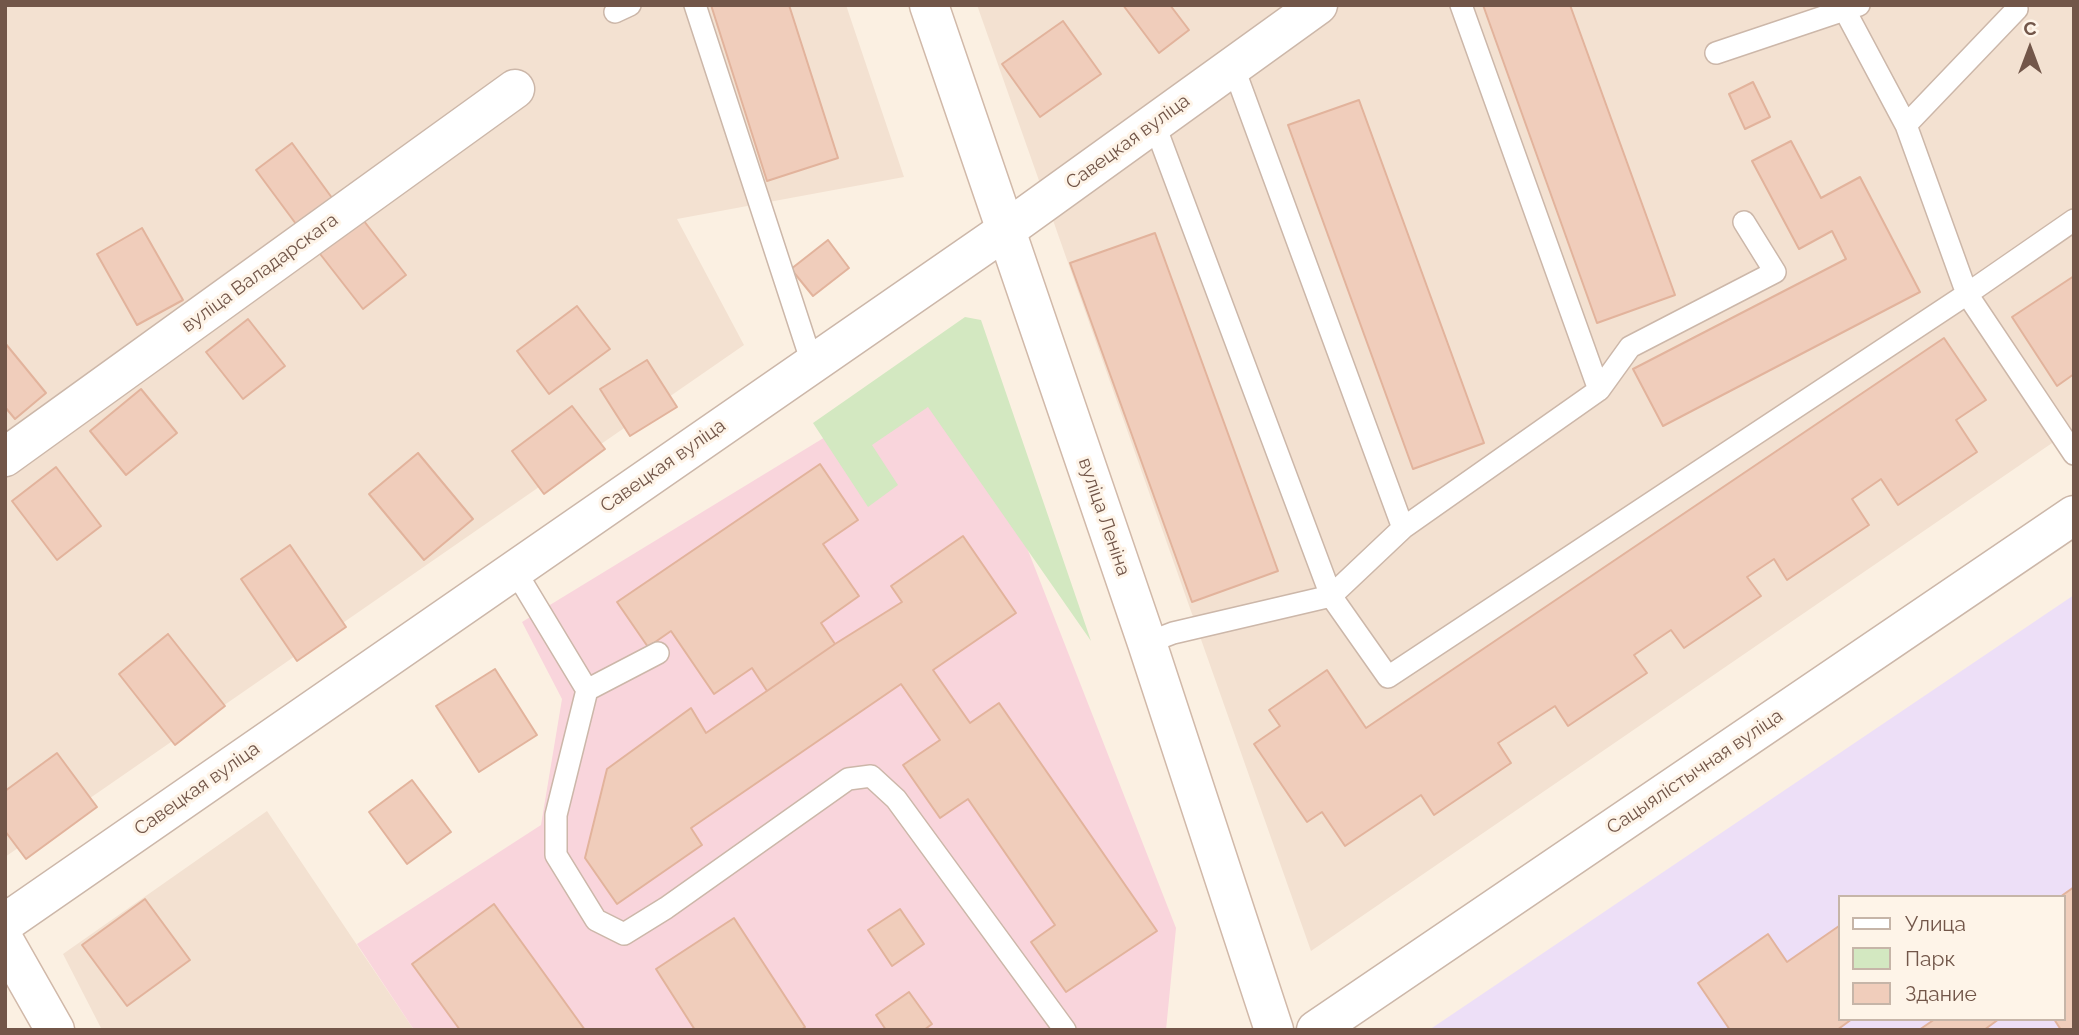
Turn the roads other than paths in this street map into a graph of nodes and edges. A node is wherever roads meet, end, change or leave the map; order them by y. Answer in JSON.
{"nodes":[{"id":1,"x":695,"y":5,"type":"edge"},
{"id":2,"x":929,"y":5,"type":"edge"},
{"id":3,"x":1318,"y":5,"type":"edge"},
{"id":4,"x":1461,"y":5,"type":"edge"},
{"id":5,"x":2016,"y":5,"type":"edge"},
{"id":6,"x":1848,"y":7,"type":"edge"},
{"id":7,"x":1716,"y":53,"type":"dead end"},
{"id":8,"x":1233,"y":66,"type":"junction"},
{"id":9,"x":515,"y":89,"type":"dead end"},
{"id":10,"x":1154,"y":123,"type":"junction"},
{"id":11,"x":1906,"y":125,"type":"junction"},
{"id":12,"x":2074,"y":220,"type":"edge"},
{"id":13,"x":1744,"y":222,"type":"dead end"},
{"id":14,"x":1006,"y":230,"type":"junction"},
{"id":15,"x":1967,"y":294,"type":"junction"},
{"id":16,"x":812,"y":363,"type":"junction"},
{"id":17,"x":1599,"y":390,"type":"junction"},
{"id":18,"x":2074,"y":454,"type":"edge"},
{"id":19,"x":5,"y":457,"type":"edge"},
{"id":20,"x":2074,"y":515,"type":"edge"},
{"id":21,"x":1404,"y":528,"type":"junction"},
{"id":22,"x":513,"y":569,"type":"junction"},
{"id":23,"x":1331,"y":596,"type":"junction"},
{"id":24,"x":1147,"y":643,"type":"junction"},
{"id":25,"x":658,"y":653,"type":"dead end"},
{"id":26,"x":587,"y":690,"type":"junction"},
{"id":27,"x":5,"y":923,"type":"edge"},
{"id":28,"x":5,"y":942,"type":"edge"},
{"id":29,"x":55,"y":1030,"type":"edge"},
{"id":30,"x":1065,"y":1030,"type":"edge"},
{"id":31,"x":1273,"y":1030,"type":"edge"},
{"id":32,"x":1316,"y":1030,"type":"edge"}],
"edges":[{"from":1,"to":16,"type":"lane"},
{"from":2,"to":14,"type":"street","name":"вуліца Леніна"},
{"from":3,"to":8,"type":"street","name":"Савецкая вуліца"},
{"from":4,"to":17,"type":"lane"},
{"from":5,"to":11,"type":"lane"},
{"from":6,"to":7,"type":"lane"},
{"from":6,"to":11,"type":"lane"},
{"from":8,"to":10,"type":"street","name":"Савецкая вуліца"},
{"from":8,"to":21,"type":"lane"},
{"from":9,"to":19,"type":"street","name":"вуліца Валадарскага"},
{"from":10,"to":14,"type":"street","name":"Савецкая вуліца"},
{"from":10,"to":23,"type":"lane"},
{"from":11,"to":15,"type":"lane"},
{"from":12,"to":15,"type":"lane"},
{"from":13,"to":17,"type":"lane"},
{"from":14,"to":16,"type":"street","name":"Савецкая вуліца"},
{"from":14,"to":24,"type":"street","name":"вуліца Леніна"},
{"from":15,"to":18,"type":"lane"},
{"from":15,"to":23,"type":"lane"},
{"from":16,"to":22,"type":"street","name":"Савецкая вуліца"},
{"from":17,"to":21,"type":"lane"},
{"from":20,"to":32,"type":"street","name":"Сацыялістычная вуліца"},
{"from":21,"to":23,"type":"lane"},
{"from":22,"to":26,"type":"lane"},
{"from":22,"to":27,"type":"street","name":"Савецкая вуліца"},
{"from":23,"to":24,"type":"lane"},
{"from":24,"to":31,"type":"street","name":"вуліца Леніна"},
{"from":25,"to":26,"type":"lane"},
{"from":26,"to":30,"type":"lane"},
{"from":28,"to":29,"type":"street"}]}
